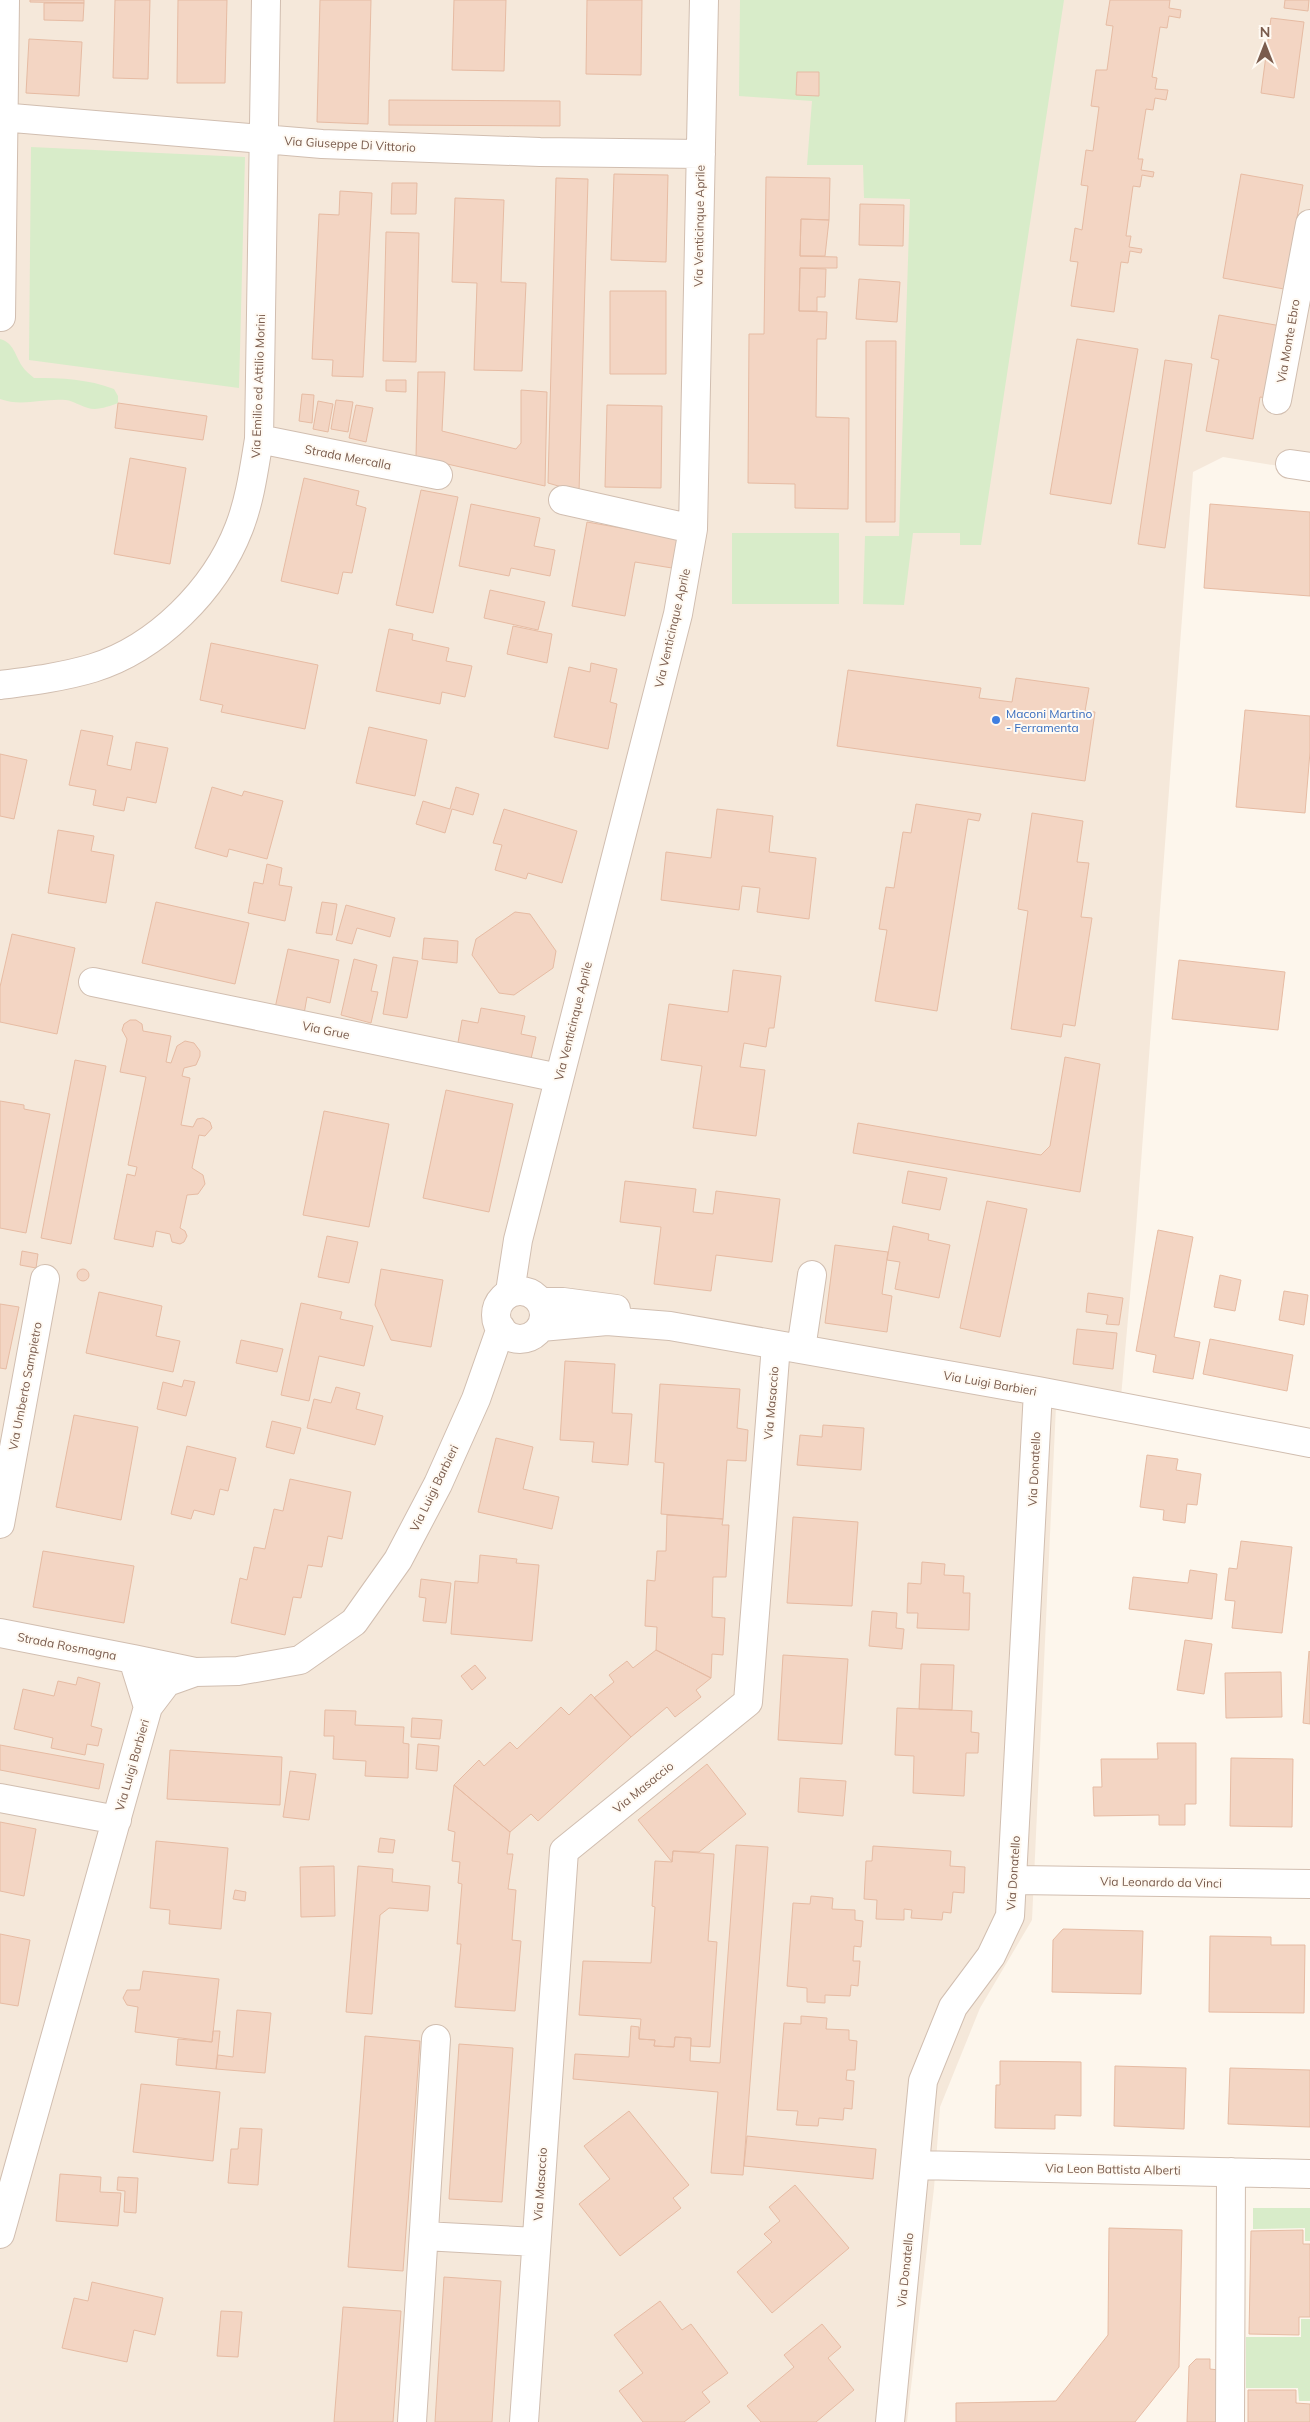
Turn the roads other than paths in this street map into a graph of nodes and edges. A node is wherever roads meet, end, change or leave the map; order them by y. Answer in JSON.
{"nodes":[{"id":1,"x":4,"y":0,"type":"edge"},
{"id":2,"x":266,"y":0,"type":"edge"},
{"id":3,"x":704,"y":0,"type":"edge"},
{"id":4,"x":2,"y":118,"type":"edge"},
{"id":5,"x":263,"y":140,"type":"junction"},
{"id":6,"x":701,"y":154,"type":"junction"},
{"id":7,"x":1310,"y":224,"type":"edge"},
{"id":8,"x":1,"y":317,"type":"edge"},
{"id":9,"x":1278,"y":400,"type":"dead end"},
{"id":10,"x":258,"y":439,"type":"junction"},
{"id":11,"x":438,"y":475,"type":"dead end"},
{"id":12,"x":563,"y":500,"type":"dead end"},
{"id":13,"x":693,"y":529,"type":"junction"},
{"id":14,"x":0,"y":685,"type":"edge"},
{"id":15,"x":93,"y":982,"type":"dead end"},
{"id":16,"x":559,"y":1078,"type":"junction"},
{"id":17,"x":812,"y":1276,"type":"dead end"},
{"id":18,"x":45,"y":1279,"type":"dead end"},
{"id":19,"x":525,"y":1314,"type":"junction"},
{"id":20,"x":788,"y":1347,"type":"junction"},
{"id":21,"x":1038,"y":1391,"type":"junction"},
{"id":22,"x":1310,"y":1443,"type":"edge"},
{"id":23,"x":0,"y":1524,"type":"edge"},
{"id":24,"x":0,"y":1633,"type":"edge"},
{"id":25,"x":133,"y":1659,"type":"junction"},
{"id":26,"x":195,"y":1672,"type":"junction"},
{"id":27,"x":148,"y":1706,"type":"junction"},
{"id":28,"x":0,"y":1798,"type":"edge"},
{"id":29,"x":117,"y":1820,"type":"junction"},
{"id":30,"x":1013,"y":1880,"type":"junction"},
{"id":31,"x":1310,"y":1884,"type":"edge"},
{"id":32,"x":436,"y":2039,"type":"dead end"},
{"id":33,"x":916,"y":2165,"type":"junction"},
{"id":34,"x":1231,"y":2172,"type":"junction"},
{"id":35,"x":1310,"y":2174,"type":"edge"},
{"id":36,"x":0,"y":2234,"type":"edge"},
{"id":37,"x":424,"y":2236,"type":"junction"},
{"id":38,"x":536,"y":2242,"type":"junction"},
{"id":39,"x":412,"y":2422,"type":"edge"},
{"id":40,"x":524,"y":2422,"type":"edge"},
{"id":41,"x":890,"y":2422,"type":"edge"},
{"id":42,"x":1230,"y":2422,"type":"edge"}],
"edges":[{"from":1,"to":4,"type":"street"},
{"from":2,"to":5,"type":"street","name":"Via Emilio ed Attilio Morini"},
{"from":3,"to":6,"type":"street","name":"Via Venticinque Aprile"},
{"from":4,"to":5,"type":"street","name":"Via Giuseppe Di Vittorio"},
{"from":4,"to":8,"type":"street"},
{"from":5,"to":6,"type":"street","name":"Via Giuseppe Di Vittorio"},
{"from":5,"to":10,"type":"street","name":"Via Emilio ed Attilio Morini"},
{"from":6,"to":13,"type":"street","name":"Via Venticinque Aprile"},
{"from":7,"to":9,"type":"street","name":"Via Monte Ebro"},
{"from":10,"to":11,"type":"street","name":"Strada Mercalla"},
{"from":10,"to":14,"type":"street","name":"Via Emilio ed Attilio Morini"},
{"from":12,"to":13,"type":"street"},
{"from":13,"to":16,"type":"street","name":"Via Venticinque Aprile"},
{"from":15,"to":16,"type":"street","name":"Via Grue"},
{"from":16,"to":19,"type":"street","name":"Via Venticinque Aprile"},
{"from":17,"to":20,"type":"street","name":"Via Masaccio"},
{"from":18,"to":23,"type":"street","name":"Via Umberto Sampietro"},
{"from":19,"to":20,"type":"street","name":"Via Luigi Barbieri"},
{"from":19,"to":26,"type":"street","name":"Via Luigi Barbieri"},
{"from":20,"to":21,"type":"street","name":"Via Luigi Barbieri"},
{"from":20,"to":38,"type":"street","name":"Via Masaccio"},
{"from":21,"to":22,"type":"street","name":"Via Luigi Barbieri"},
{"from":21,"to":30,"type":"street","name":"Via Donatello"},
{"from":24,"to":25,"type":"street","name":"Strada Rosmagna"},
{"from":25,"to":26,"type":"street","name":"Strada Rosmagna"},
{"from":25,"to":27,"type":"street","name":"Strada Rosmagna"},
{"from":26,"to":27,"type":"street","name":"Via Luigi Barbieri"},
{"from":27,"to":29,"type":"street","name":"Via Luigi Barbieri"},
{"from":28,"to":29,"type":"street"},
{"from":29,"to":36,"type":"street","name":"Via Luigi Barbieri"},
{"from":30,"to":31,"type":"street","name":"Via Leonardo da Vinci"},
{"from":30,"to":33,"type":"street","name":"Via Donatello"},
{"from":32,"to":37,"type":"street"},
{"from":33,"to":34,"type":"street","name":"Via Leon Battista Alberti"},
{"from":33,"to":41,"type":"street","name":"Via Donatello"},
{"from":34,"to":35,"type":"street","name":"Via Leon Battista Alberti"},
{"from":34,"to":42,"type":"street"},
{"from":37,"to":38,"type":"street"},
{"from":37,"to":39,"type":"street"},
{"from":38,"to":40,"type":"street","name":"Via Masaccio"}]}
